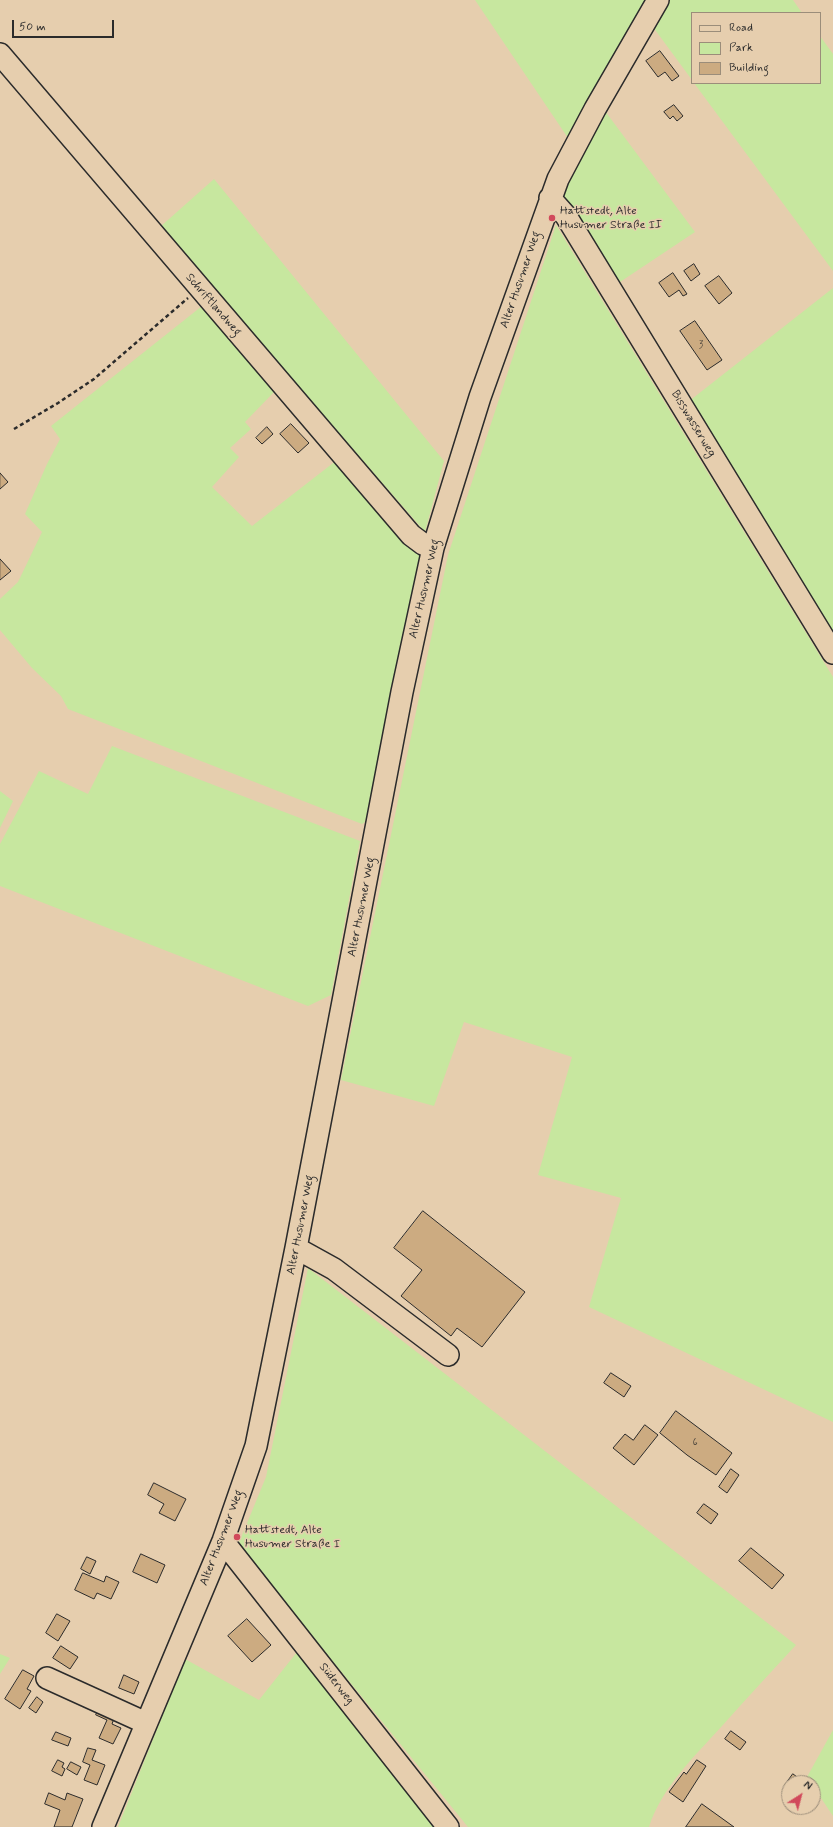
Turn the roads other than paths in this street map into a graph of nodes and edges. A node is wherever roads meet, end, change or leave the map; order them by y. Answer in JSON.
{"nodes":[{"id":1,"x":658,"y":0,"type":"edge"},
{"id":2,"x":0,"y":54,"type":"edge"},
{"id":3,"x":550,"y":198,"type":"junction"},
{"id":4,"x":433,"y":548,"type":"junction"},
{"id":5,"x":833,"y":653,"type":"edge"},
{"id":6,"x":296,"y":1248,"type":"junction"},
{"id":7,"x":448,"y":1354,"type":"dead end"},
{"id":8,"x":223,"y":1541,"type":"junction"},
{"id":9,"x":46,"y":1678,"type":"dead end"},
{"id":10,"x":146,"y":1723,"type":"junction"},
{"id":11,"x":103,"y":1827,"type":"edge"},
{"id":12,"x":448,"y":1827,"type":"edge"}],
"edges":[{"from":1,"to":3,"type":"street","name":"Alter Husumer Weg"},
{"from":2,"to":4,"type":"street","name":"Schriftlandweg"},
{"from":3,"to":4,"type":"street","name":"Alter Husumer Weg"},
{"from":3,"to":5,"type":"street","name":"Bisswasserweg"},
{"from":4,"to":6,"type":"street","name":"Alter Husumer Weg"},
{"from":6,"to":7,"type":"street"},
{"from":6,"to":8,"type":"street","name":"Alter Husumer Weg"},
{"from":8,"to":10,"type":"street","name":"Alter Husumer Weg"},
{"from":8,"to":12,"type":"street","name":"Süderweg"},
{"from":9,"to":10,"type":"street"},
{"from":10,"to":11,"type":"street","name":"Alter Husumer Weg"}]}
